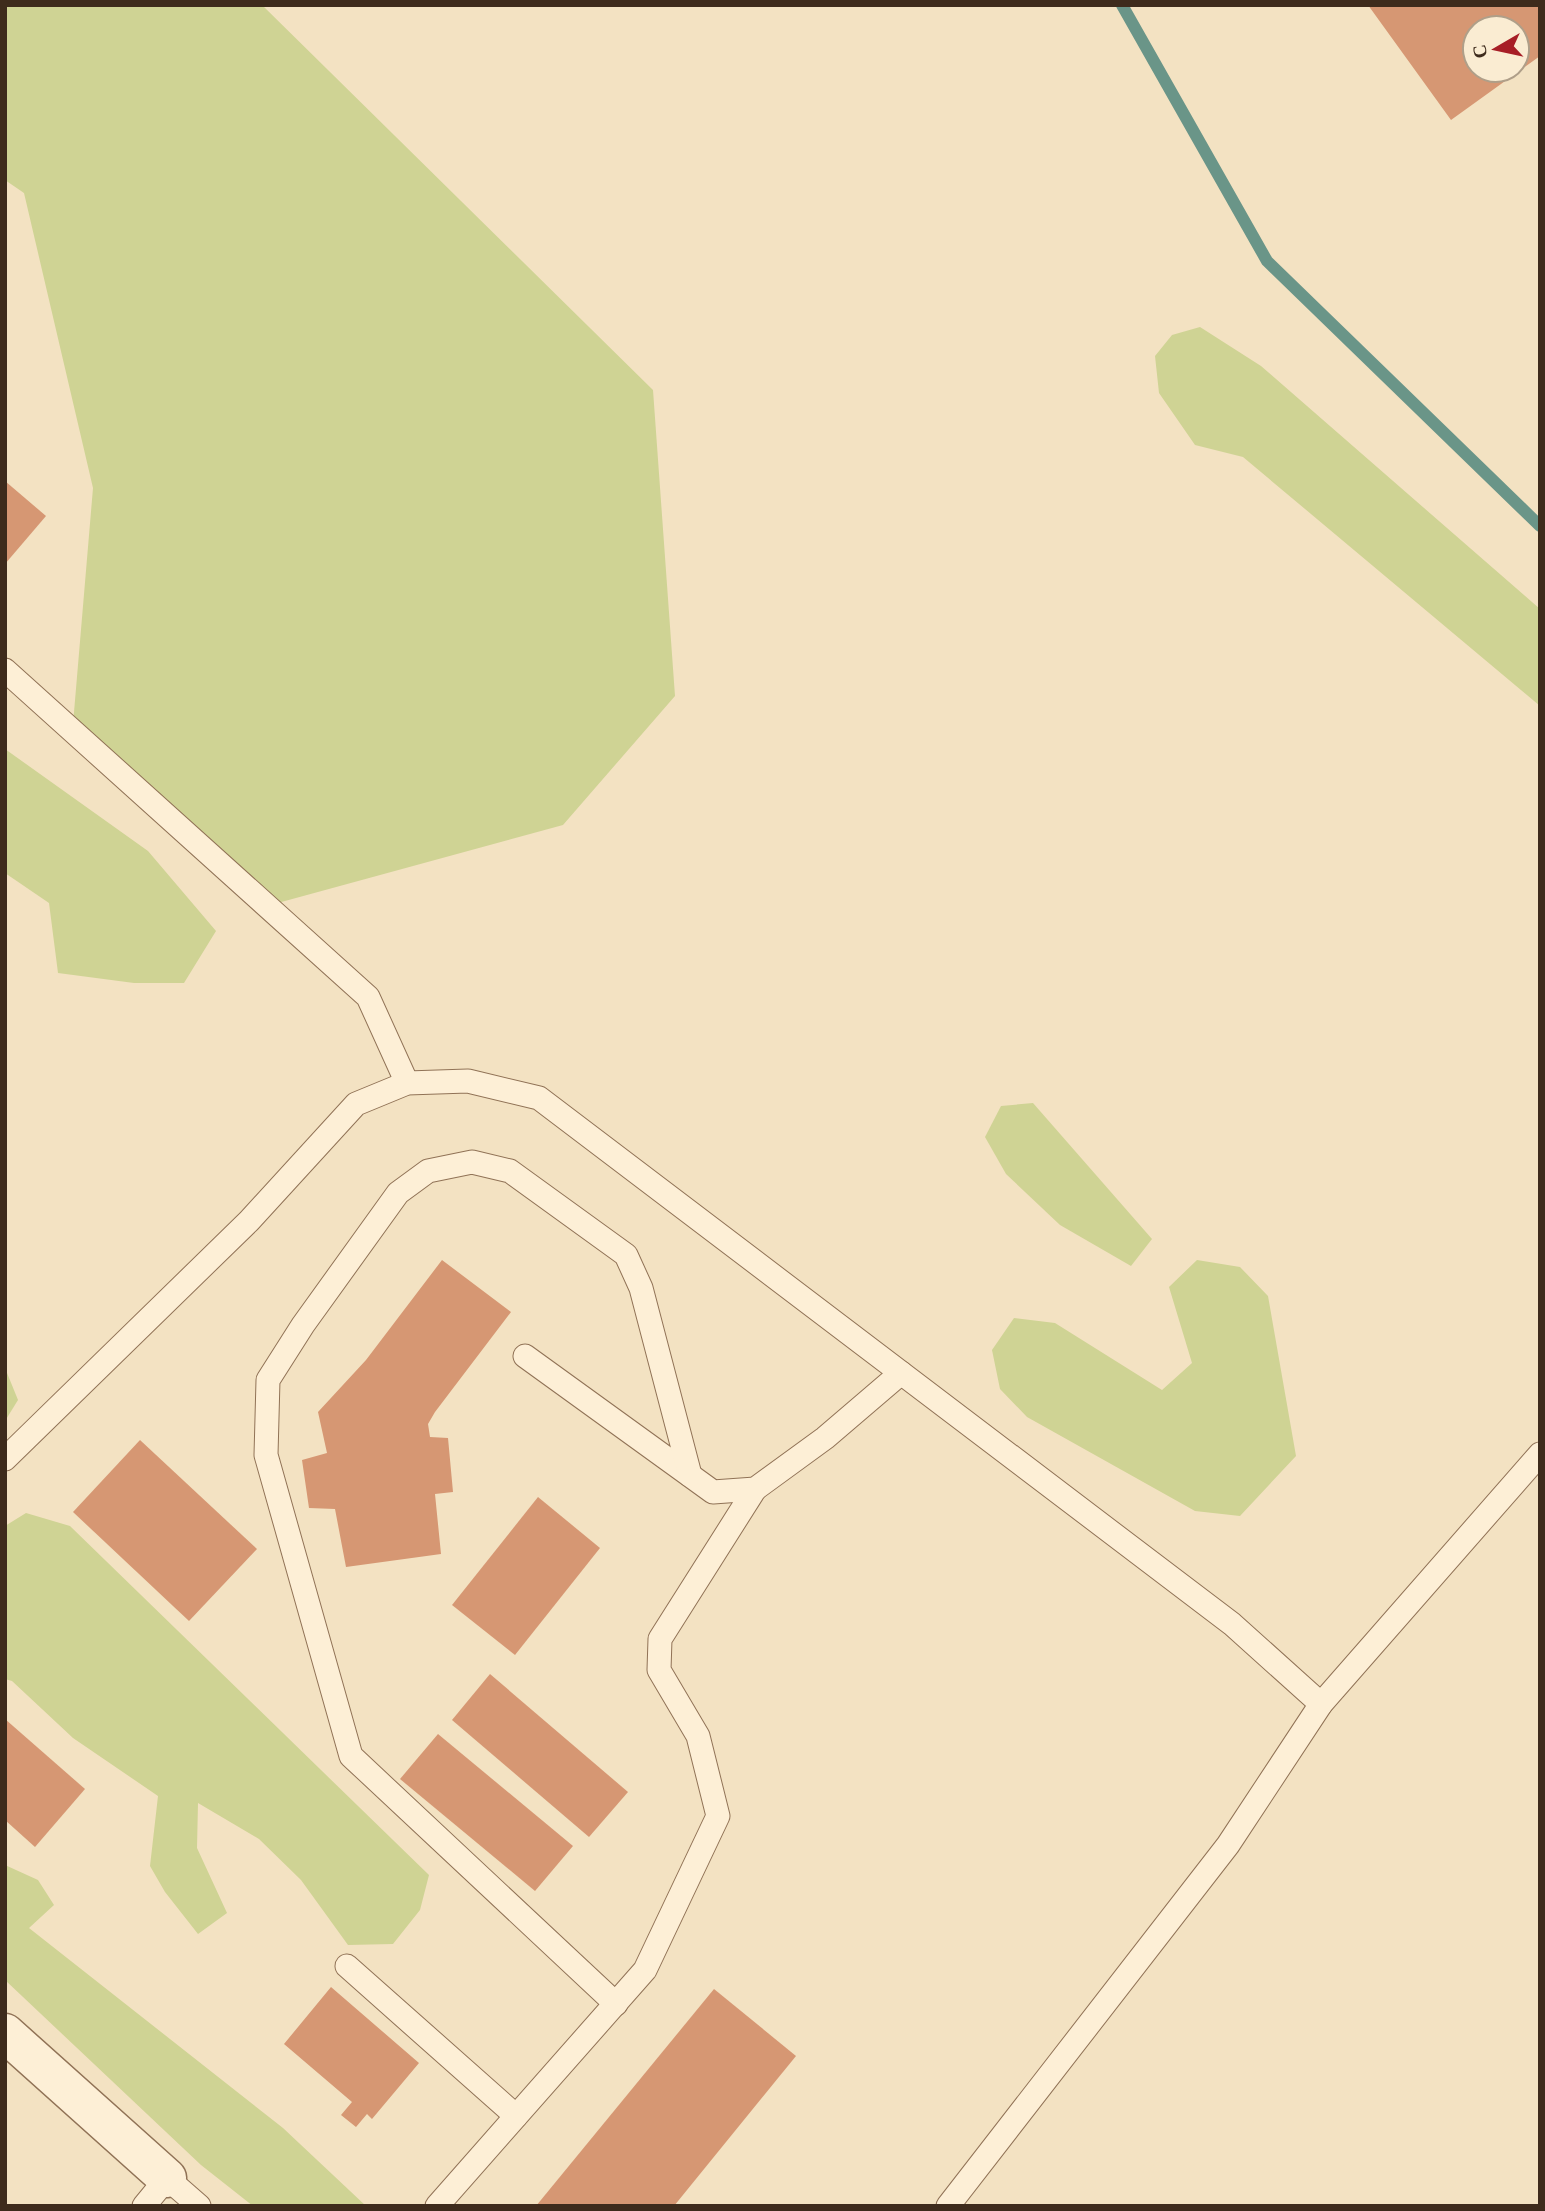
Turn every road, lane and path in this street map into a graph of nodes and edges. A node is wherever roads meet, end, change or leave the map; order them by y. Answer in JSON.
{"nodes":[{"id":1,"x":5,"y":670,"type":"edge"},
{"id":2,"x":407,"y":1083,"type":"junction"},
{"id":3,"x":525,"y":1356,"type":"dead end"},
{"id":4,"x":901,"y":1373,"type":"junction"},
{"id":5,"x":1540,"y":1454,"type":"edge"},
{"id":6,"x":5,"y":1459,"type":"edge"},
{"id":7,"x":690,"y":1475,"type":"junction"},
{"id":8,"x":755,"y":1489,"type":"junction"},
{"id":9,"x":1321,"y":1704,"type":"junction"},
{"id":10,"x":347,"y":1966,"type":"dead end"},
{"id":11,"x":615,"y":2004,"type":"junction"},
{"id":12,"x":5,"y":2033,"type":"edge"},
{"id":13,"x":516,"y":2116,"type":"junction"},
{"id":14,"x":156,"y":2192,"type":"edge"},
{"id":15,"x":199,"y":2206,"type":"edge"},
{"id":16,"x":437,"y":2206,"type":"edge"},
{"id":17,"x":948,"y":2206,"type":"edge"}],
"edges":[{"from":1,"to":2,"type":"lane"},
{"from":2,"to":4,"type":"lane"},
{"from":2,"to":6,"type":"lane"},
{"from":3,"to":7,"type":"lane"},
{"from":4,"to":8,"type":"lane"},
{"from":4,"to":9,"type":"lane"},
{"from":5,"to":9,"type":"lane"},
{"from":7,"to":8,"type":"lane"},
{"from":7,"to":11,"type":"lane"},
{"from":8,"to":11,"type":"lane"},
{"from":9,"to":17,"type":"lane"},
{"from":10,"to":13,"type":"lane"},
{"from":11,"to":13,"type":"lane"},
{"from":12,"to":14,"type":"street"},
{"from":13,"to":16,"type":"lane"},
{"from":14,"to":15,"type":"lane"}]}
